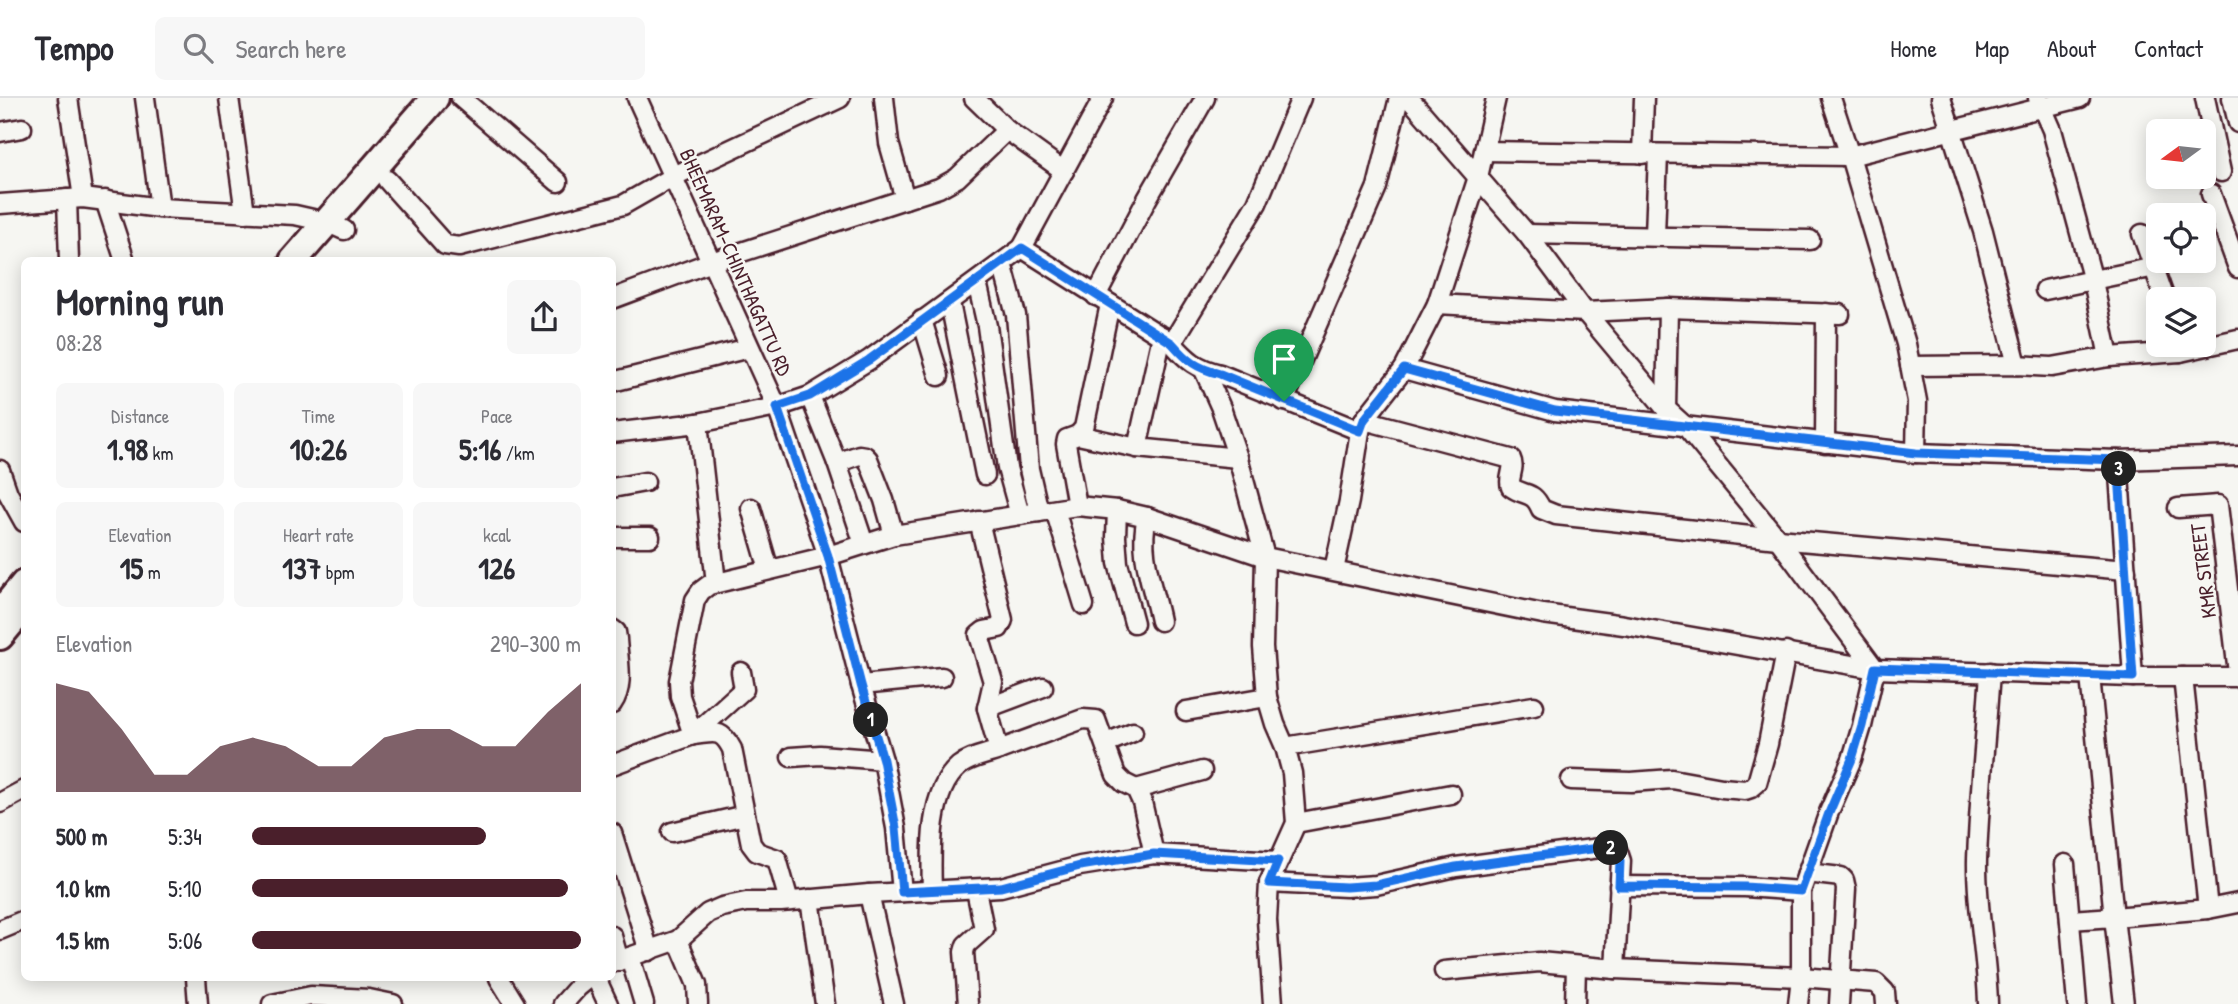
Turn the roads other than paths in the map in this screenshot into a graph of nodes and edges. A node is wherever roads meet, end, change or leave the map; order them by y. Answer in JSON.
{"nodes":[{"id":1,"x":68,"y":98,"type":"edge"},
{"id":2,"x":145,"y":98,"type":"edge"},
{"id":3,"x":229,"y":98,"type":"edge"},
{"id":4,"x":435,"y":98,"type":"edge"},
{"id":5,"x":453,"y":98,"type":"edge"},
{"id":6,"x":461,"y":98,"type":"edge"},
{"id":7,"x":637,"y":98,"type":"edge"},
{"id":8,"x":841,"y":98,"type":"edge"},
{"id":9,"x":884,"y":98,"type":"edge"},
{"id":10,"x":974,"y":98,"type":"edge"},
{"id":11,"x":1103,"y":98,"type":"edge"},
{"id":12,"x":1205,"y":98,"type":"edge"},
{"id":13,"x":1301,"y":98,"type":"edge"},
{"id":14,"x":1399,"y":98,"type":"edge"},
{"id":15,"x":1409,"y":98,"type":"edge"},
{"id":16,"x":1496,"y":98,"type":"edge"},
{"id":17,"x":1644,"y":98,"type":"edge"},
{"id":18,"x":1831,"y":98,"type":"edge"},
{"id":19,"x":1941,"y":98,"type":"edge"},
{"id":20,"x":2080,"y":98,"type":"edge"},
{"id":21,"x":2205,"y":98,"type":"edge"},
{"id":22,"x":2232,"y":98,"type":"edge"},
{"id":23,"x":2040,"y":103,"type":"edge"},
{"id":24,"x":2238,"y":123,"type":"edge"},
{"id":25,"x":22,"y":128,"type":"dead end"},
{"id":26,"x":1007,"y":130,"type":"junction"},
{"id":27,"x":1950,"y":131,"type":"junction"},
{"id":28,"x":0,"y":132,"type":"edge"},
{"id":29,"x":1484,"y":151,"type":"junction"},
{"id":30,"x":1650,"y":154,"type":"junction"},
{"id":31,"x":1850,"y":156,"type":"junction"},
{"id":32,"x":1064,"y":171,"type":"junction"},
{"id":33,"x":2221,"y":172,"type":"dead end"},
{"id":34,"x":672,"y":177,"type":"junction"},
{"id":35,"x":1478,"y":177,"type":"junction"},
{"id":36,"x":387,"y":180,"type":"junction"},
{"id":37,"x":558,"y":182,"type":"dead end"},
{"id":38,"x":2211,"y":194,"type":"dead end"},
{"id":39,"x":75,"y":199,"type":"junction"},
{"id":40,"x":905,"y":199,"type":"junction"},
{"id":41,"x":105,"y":200,"type":"junction"},
{"id":42,"x":0,"y":204,"type":"edge"},
{"id":43,"x":160,"y":208,"type":"junction"},
{"id":44,"x":245,"y":213,"type":"junction"},
{"id":45,"x":335,"y":226,"type":"junction"},
{"id":46,"x":1527,"y":234,"type":"junction"},
{"id":47,"x":2143,"y":234,"type":"dead end"},
{"id":48,"x":1656,"y":235,"type":"junction"},
{"id":49,"x":1810,"y":240,"type":"dead end"},
{"id":50,"x":2146,"y":242,"type":"edge"},
{"id":51,"x":1022,"y":248,"type":"junction"},
{"id":52,"x":69,"y":257,"type":"edge"},
{"id":53,"x":124,"y":257,"type":"edge"},
{"id":54,"x":298,"y":257,"type":"edge"},
{"id":55,"x":319,"y":257,"type":"edge"},
{"id":56,"x":711,"y":262,"type":"junction"},
{"id":57,"x":1002,"y":262,"type":"junction"},
{"id":58,"x":2238,"y":268,"type":"edge"},
{"id":59,"x":2146,"y":269,"type":"edge"},
{"id":60,"x":2093,"y":281,"type":"junction"},
{"id":61,"x":977,"y":282,"type":"junction"},
{"id":62,"x":2045,"y":290,"type":"dead end"},
{"id":63,"x":616,"y":298,"type":"edge"},
{"id":64,"x":1103,"y":300,"type":"junction"},
{"id":65,"x":950,"y":303,"type":"junction"},
{"id":66,"x":1437,"y":304,"type":"junction"},
{"id":67,"x":1668,"y":308,"type":"junction"},
{"id":68,"x":1585,"y":312,"type":"junction"},
{"id":69,"x":922,"y":320,"type":"junction"},
{"id":70,"x":2238,"y":339,"type":"edge"},
{"id":71,"x":1167,"y":340,"type":"junction"},
{"id":72,"x":2216,"y":342,"type":"edge"},
{"id":73,"x":749,"y":348,"type":"junction"},
{"id":74,"x":2146,"y":352,"type":"edge"},
{"id":75,"x":2109,"y":357,"type":"junction"},
{"id":76,"x":2017,"y":365,"type":"junction"},
{"id":77,"x":1910,"y":366,"type":"junction"},
{"id":78,"x":1404,"y":369,"type":"junction"},
{"id":79,"x":1204,"y":370,"type":"junction"},
{"id":80,"x":939,"y":376,"type":"dead end"},
{"id":81,"x":616,"y":381,"type":"edge"},
{"id":82,"x":810,"y":396,"type":"junction"},
{"id":83,"x":1284,"y":401,"type":"junction"},
{"id":84,"x":777,"y":407,"type":"junction"},
{"id":85,"x":1666,"y":409,"type":"junction"},
{"id":86,"x":698,"y":423,"type":"junction"},
{"id":87,"x":1362,"y":426,"type":"junction"},
{"id":88,"x":1687,"y":428,"type":"junction"},
{"id":89,"x":616,"y":433,"type":"edge"},
{"id":90,"x":1078,"y":435,"type":"junction"},
{"id":91,"x":1825,"y":443,"type":"junction"},
{"id":92,"x":1137,"y":447,"type":"junction"},
{"id":93,"x":1916,"y":453,"type":"junction"},
{"id":94,"x":2238,"y":456,"type":"edge"},
{"id":95,"x":1238,"y":458,"type":"junction"},
{"id":96,"x":2118,"y":460,"type":"junction"},
{"id":97,"x":837,"y":463,"type":"junction"},
{"id":98,"x":0,"y":470,"type":"edge"},
{"id":99,"x":985,"y":475,"type":"dead end"},
{"id":100,"x":645,"y":482,"type":"dead end"},
{"id":101,"x":616,"y":487,"type":"edge"},
{"id":102,"x":4,"y":493,"type":"edge"},
{"id":103,"x":1077,"y":506,"type":"junction"},
{"id":104,"x":751,"y":508,"type":"dead end"},
{"id":105,"x":2178,"y":508,"type":"dead end"},
{"id":106,"x":1117,"y":510,"type":"junction"},
{"id":107,"x":1047,"y":511,"type":"junction"},
{"id":108,"x":1020,"y":515,"type":"junction"},
{"id":109,"x":1147,"y":517,"type":"junction"},
{"id":110,"x":21,"y":518,"type":"edge"},
{"id":111,"x":979,"y":521,"type":"junction"},
{"id":112,"x":894,"y":535,"type":"junction"},
{"id":113,"x":616,"y":537,"type":"edge"},
{"id":114,"x":650,"y":537,"type":"dead end"},
{"id":115,"x":1778,"y":539,"type":"junction"},
{"id":116,"x":864,"y":544,"type":"junction"},
{"id":117,"x":828,"y":556,"type":"junction"},
{"id":118,"x":1265,"y":556,"type":"junction"},
{"id":119,"x":769,"y":570,"type":"junction"},
{"id":120,"x":1334,"y":570,"type":"junction"},
{"id":121,"x":2126,"y":570,"type":"junction"},
{"id":122,"x":716,"y":583,"type":"junction"},
{"id":123,"x":21,"y":588,"type":"edge"},
{"id":124,"x":1084,"y":606,"type":"dead end"},
{"id":125,"x":21,"y":611,"type":"edge"},
{"id":126,"x":0,"y":613,"type":"edge"},
{"id":127,"x":1160,"y":621,"type":"dead end"},
{"id":128,"x":1134,"y":623,"type":"dead end"},
{"id":129,"x":616,"y":632,"type":"edge"},
{"id":130,"x":0,"y":636,"type":"edge"},
{"id":131,"x":1786,"y":652,"type":"junction"},
{"id":132,"x":1875,"y":668,"type":"junction"},
{"id":133,"x":1990,"y":672,"type":"junction"},
{"id":134,"x":741,"y":673,"type":"dead end"},
{"id":135,"x":2238,"y":675,"type":"edge"},
{"id":136,"x":2090,"y":676,"type":"junction"},
{"id":137,"x":942,"y":677,"type":"dead end"},
{"id":138,"x":2133,"y":677,"type":"junction"},
{"id":139,"x":2183,"y":677,"type":"junction"},
{"id":140,"x":861,"y":685,"type":"junction"},
{"id":141,"x":1043,"y":687,"type":"dead end"},
{"id":142,"x":1266,"y":697,"type":"junction"},
{"id":143,"x":616,"y":699,"type":"edge"},
{"id":144,"x":1534,"y":706,"type":"dead end"},
{"id":145,"x":987,"y":708,"type":"junction"},
{"id":146,"x":1186,"y":711,"type":"dead end"},
{"id":147,"x":1133,"y":732,"type":"dead end"},
{"id":148,"x":694,"y":735,"type":"junction"},
{"id":149,"x":1106,"y":743,"type":"junction"},
{"id":150,"x":1285,"y":747,"type":"junction"},
{"id":151,"x":999,"y":750,"type":"junction"},
{"id":152,"x":791,"y":757,"type":"dead end"},
{"id":153,"x":883,"y":760,"type":"junction"},
{"id":154,"x":616,"y":764,"type":"edge"},
{"id":155,"x":1202,"y":771,"type":"dead end"},
{"id":156,"x":1571,"y":780,"type":"dead end"},
{"id":157,"x":1136,"y":789,"type":"junction"},
{"id":158,"x":21,"y":792,"type":"edge"},
{"id":159,"x":1451,"y":794,"type":"dead end"},
{"id":160,"x":0,"y":803,"type":"edge"},
{"id":161,"x":745,"y":815,"type":"junction"},
{"id":162,"x":1296,"y":823,"type":"junction"},
{"id":163,"x":672,"y":832,"type":"dead end"},
{"id":164,"x":616,"y":846,"type":"edge"},
{"id":165,"x":1154,"y":854,"type":"junction"},
{"id":166,"x":1278,"y":861,"type":"junction"},
{"id":167,"x":2065,"y":864,"type":"dead end"},
{"id":168,"x":1807,"y":873,"type":"junction"},
{"id":169,"x":1269,"y":883,"type":"junction"},
{"id":170,"x":1619,"y":886,"type":"junction"},
{"id":171,"x":976,"y":890,"type":"junction"},
{"id":172,"x":932,"y":891,"type":"junction"},
{"id":173,"x":1801,"y":891,"type":"junction"},
{"id":174,"x":902,"y":892,"type":"junction"},
{"id":175,"x":869,"y":894,"type":"junction"},
{"id":176,"x":810,"y":899,"type":"junction"},
{"id":177,"x":789,"y":901,"type":"junction"},
{"id":178,"x":2238,"y":903,"type":"edge"},
{"id":179,"x":2208,"y":909,"type":"junction"},
{"id":180,"x":2114,"y":917,"type":"junction"},
{"id":181,"x":2070,"y":920,"type":"junction"},
{"id":182,"x":21,"y":921,"type":"edge"},
{"id":183,"x":0,"y":930,"type":"edge"},
{"id":184,"x":678,"y":940,"type":"junction"},
{"id":185,"x":649,"y":951,"type":"junction"},
{"id":186,"x":621,"y":961,"type":"edge"},
{"id":187,"x":1576,"y":966,"type":"junction"},
{"id":188,"x":1615,"y":970,"type":"junction"},
{"id":189,"x":1444,"y":971,"type":"dead end"},
{"id":190,"x":1801,"y":976,"type":"junction"},
{"id":191,"x":1840,"y":980,"type":"junction"},
{"id":192,"x":196,"y":981,"type":"edge"},
{"id":193,"x":306,"y":981,"type":"edge"},
{"id":194,"x":501,"y":981,"type":"edge"},
{"id":195,"x":585,"y":981,"type":"edge"},
{"id":196,"x":597,"y":981,"type":"edge"},
{"id":197,"x":310,"y":1000,"type":"edge"},
{"id":198,"x":198,"y":1004,"type":"edge"},
{"id":199,"x":272,"y":1004,"type":"edge"},
{"id":200,"x":393,"y":1004,"type":"edge"},
{"id":201,"x":515,"y":1004,"type":"edge"},
{"id":202,"x":563,"y":1004,"type":"edge"},
{"id":203,"x":608,"y":1004,"type":"edge"},
{"id":204,"x":644,"y":1004,"type":"edge"},
{"id":205,"x":698,"y":1004,"type":"edge"},
{"id":206,"x":825,"y":1004,"type":"edge"},
{"id":207,"x":894,"y":1004,"type":"edge"},
{"id":208,"x":968,"y":1004,"type":"edge"},
{"id":209,"x":1273,"y":1004,"type":"edge"},
{"id":210,"x":1575,"y":1004,"type":"edge"},
{"id":211,"x":1798,"y":1004,"type":"edge"},
{"id":212,"x":1839,"y":1004,"type":"edge"},
{"id":213,"x":1886,"y":1004,"type":"edge"},
{"id":214,"x":1987,"y":1004,"type":"edge"},
{"id":215,"x":2077,"y":1004,"type":"edge"},
{"id":216,"x":2124,"y":1004,"type":"edge"}],
"edges":[{"from":1,"to":39,"type":"street"},
{"from":2,"to":43,"type":"street"},
{"from":3,"to":44,"type":"street"},
{"from":4,"to":45,"type":"highway"},
{"from":5,"to":36,"type":"highway"},
{"from":6,"to":37,"type":"street"},
{"from":7,"to":34,"type":"street","name":"BHEEMARAM-CHINTHAGATTU RD"},
{"from":8,"to":34,"type":"street"},
{"from":9,"to":40,"type":"street"},
{"from":10,"to":26,"type":"street"},
{"from":11,"to":32,"type":"street"},
{"from":12,"to":64,"type":"street"},
{"from":13,"to":71,"type":"street"},
{"from":14,"to":83,"type":"street"},
{"from":15,"to":35,"type":"street"},
{"from":16,"to":29,"type":"street"},
{"from":17,"to":30,"type":"street"},
{"from":18,"to":31,"type":"street"},
{"from":19,"to":27,"type":"street"},
{"from":20,"to":23,"type":"street"},
{"from":21,"to":33,"type":"street"},
{"from":22,"to":24,"type":"street"},
{"from":23,"to":27,"type":"street"},
{"from":23,"to":60,"type":"street"},
{"from":25,"to":28,"type":"street"},
{"from":26,"to":32,"type":"street"},
{"from":26,"to":40,"type":"street"},
{"from":27,"to":31,"type":"street"},
{"from":27,"to":76,"type":"street"},
{"from":29,"to":30,"type":"street"},
{"from":29,"to":35,"type":"street"},
{"from":30,"to":31,"type":"street"},
{"from":30,"to":48,"type":"street"},
{"from":31,"to":77,"type":"street"},
{"from":32,"to":51,"type":"street"},
{"from":34,"to":36,"type":"street"},
{"from":34,"to":56,"type":"street","name":"BHEEMARAM-CHINTHAGATTU RD"},
{"from":35,"to":46,"type":"street"},
{"from":35,"to":66,"type":"street"},
{"from":36,"to":45,"type":"highway"},
{"from":38,"to":58,"type":"street"},
{"from":39,"to":41,"type":"street"},
{"from":39,"to":42,"type":"street"},
{"from":39,"to":52,"type":"street"},
{"from":40,"to":56,"type":"street"},
{"from":41,"to":43,"type":"street"},
{"from":41,"to":53,"type":"street"},
{"from":43,"to":44,"type":"street"},
{"from":44,"to":45,"type":"street"},
{"from":45,"to":54,"type":"highway"},
{"from":45,"to":55,"type":"highway"},
{"from":46,"to":48,"type":"street"},
{"from":46,"to":68,"type":"street"},
{"from":47,"to":50,"type":"street"},
{"from":48,"to":49,"type":"street"},
{"from":51,"to":57,"type":"street"},
{"from":51,"to":64,"type":"street"},
{"from":56,"to":63,"type":"street"},
{"from":56,"to":73,"type":"street","name":"BHEEMARAM-CHINTHAGATTU RD"},
{"from":57,"to":61,"type":"street"},
{"from":57,"to":107,"type":"street"},
{"from":59,"to":60,"type":"street"},
{"from":60,"to":62,"type":"street"},
{"from":60,"to":75,"type":"street"},
{"from":61,"to":65,"type":"street"},
{"from":61,"to":108,"type":"street"},
{"from":64,"to":71,"type":"street"},
{"from":64,"to":90,"type":"street"},
{"from":65,"to":69,"type":"street"},
{"from":65,"to":99,"type":"street"},
{"from":66,"to":68,"type":"street"},
{"from":66,"to":78,"type":"street"},
{"from":67,"to":68,"type":"street"},
{"from":67,"to":85,"type":"street"},
{"from":67,"to":91,"type":"street"},
{"from":68,"to":85,"type":"street"},
{"from":69,"to":80,"type":"street"},
{"from":69,"to":82,"type":"street"},
{"from":70,"to":72,"type":"street"},
{"from":71,"to":79,"type":"street"},
{"from":71,"to":92,"type":"street"},
{"from":73,"to":81,"type":"street"},
{"from":73,"to":84,"type":"street","name":"BHEEMARAM-CHINTHAGATTU RD"},
{"from":74,"to":75,"type":"street"},
{"from":75,"to":76,"type":"street"},
{"from":76,"to":77,"type":"street"},
{"from":77,"to":93,"type":"street"},
{"from":78,"to":87,"type":"street"},
{"from":78,"to":88,"type":"street"},
{"from":79,"to":83,"type":"street"},
{"from":79,"to":95,"type":"street"},
{"from":82,"to":84,"type":"street"},
{"from":82,"to":97,"type":"street"},
{"from":83,"to":87,"type":"street"},
{"from":84,"to":86,"type":"street","name":"BHEEMARAM-CHINTHAGATTU RD"},
{"from":84,"to":117,"type":"street"},
{"from":85,"to":88,"type":"street"},
{"from":86,"to":89,"type":"street","name":"BHEEMARAM-CHINTHAGATTU RD"},
{"from":86,"to":122,"type":"street"},
{"from":87,"to":115,"type":"street"},
{"from":87,"to":120,"type":"street"},
{"from":88,"to":91,"type":"street"},
{"from":88,"to":115,"type":"street"},
{"from":90,"to":92,"type":"street"},
{"from":90,"to":103,"type":"street"},
{"from":91,"to":93,"type":"street"},
{"from":92,"to":95,"type":"street"},
{"from":93,"to":96,"type":"street"},
{"from":94,"to":96,"type":"street"},
{"from":95,"to":118,"type":"street"},
{"from":96,"to":121,"type":"street"},
{"from":97,"to":112,"type":"street"},
{"from":97,"to":116,"type":"street"},
{"from":98,"to":102,"type":"street"},
{"from":100,"to":101,"type":"street"},
{"from":102,"to":110,"type":"street"},
{"from":103,"to":106,"type":"street"},
{"from":103,"to":107,"type":"street"},
{"from":104,"to":119,"type":"street"},
{"from":105,"to":135,"type":"street","name":"KMR STREET"},
{"from":106,"to":109,"type":"street"},
{"from":106,"to":128,"type":"street"},
{"from":107,"to":108,"type":"street"},
{"from":107,"to":124,"type":"street"},
{"from":108,"to":111,"type":"street"},
{"from":109,"to":118,"type":"street"},
{"from":109,"to":127,"type":"street"},
{"from":111,"to":112,"type":"street"},
{"from":111,"to":145,"type":"street"},
{"from":112,"to":116,"type":"street"},
{"from":113,"to":114,"type":"street"},
{"from":115,"to":121,"type":"street"},
{"from":115,"to":132,"type":"street"},
{"from":116,"to":117,"type":"street"},
{"from":117,"to":119,"type":"street"},
{"from":117,"to":140,"type":"street"},
{"from":118,"to":120,"type":"street"},
{"from":118,"to":142,"type":"street"},
{"from":119,"to":122,"type":"street"},
{"from":120,"to":131,"type":"street"},
{"from":121,"to":138,"type":"street"},
{"from":122,"to":148,"type":"street"},
{"from":123,"to":126,"type":"highway"},
{"from":125,"to":130,"type":"highway"},
{"from":129,"to":143,"type":"street"},
{"from":131,"to":132,"type":"street"},
{"from":131,"to":156,"type":"street"},
{"from":132,"to":133,"type":"street"},
{"from":132,"to":168,"type":"street"},
{"from":133,"to":136,"type":"street"},
{"from":133,"to":214,"type":"street"},
{"from":134,"to":148,"type":"street"},
{"from":135,"to":139,"type":"street"},
{"from":136,"to":138,"type":"street"},
{"from":136,"to":180,"type":"street"},
{"from":137,"to":140,"type":"street"},
{"from":138,"to":139,"type":"street"},
{"from":139,"to":179,"type":"street"},
{"from":140,"to":153,"type":"street"},
{"from":141,"to":145,"type":"street"},
{"from":142,"to":146,"type":"street"},
{"from":142,"to":150,"type":"street"},
{"from":144,"to":150,"type":"street"},
{"from":145,"to":151,"type":"street"},
{"from":147,"to":149,"type":"street"},
{"from":148,"to":154,"type":"street"},
{"from":148,"to":161,"type":"street"},
{"from":149,"to":151,"type":"street"},
{"from":149,"to":157,"type":"street"},
{"from":150,"to":162,"type":"street"},
{"from":151,"to":172,"type":"street"},
{"from":152,"to":153,"type":"street"},
{"from":153,"to":174,"type":"street"},
{"from":155,"to":157,"type":"street"},
{"from":157,"to":165,"type":"street"},
{"from":158,"to":160,"type":"street"},
{"from":159,"to":162,"type":"street"},
{"from":161,"to":163,"type":"street"},
{"from":161,"to":177,"type":"street"},
{"from":162,"to":166,"type":"street"},
{"from":164,"to":185,"type":"street"},
{"from":165,"to":166,"type":"street"},
{"from":165,"to":171,"type":"street"},
{"from":166,"to":169,"type":"street"},
{"from":167,"to":181,"type":"street"},
{"from":168,"to":173,"type":"street"},
{"from":168,"to":191,"type":"street"},
{"from":169,"to":170,"type":"street"},
{"from":169,"to":209,"type":"street"},
{"from":170,"to":173,"type":"street"},
{"from":170,"to":188,"type":"street"},
{"from":171,"to":172,"type":"street"},
{"from":171,"to":208,"type":"street"},
{"from":172,"to":174,"type":"street"},
{"from":173,"to":190,"type":"street"},
{"from":174,"to":175,"type":"street"},
{"from":175,"to":176,"type":"street"},
{"from":175,"to":207,"type":"street"},
{"from":176,"to":177,"type":"street"},
{"from":176,"to":206,"type":"street"},
{"from":177,"to":184,"type":"street"},
{"from":178,"to":179,"type":"street"},
{"from":179,"to":180,"type":"street"},
{"from":180,"to":181,"type":"street"},
{"from":180,"to":216,"type":"street"},
{"from":181,"to":215,"type":"street"},
{"from":182,"to":183,"type":"street"},
{"from":184,"to":185,"type":"street"},
{"from":184,"to":205,"type":"street"},
{"from":185,"to":186,"type":"street"},
{"from":186,"to":204,"type":"street"},
{"from":187,"to":188,"type":"street"},
{"from":187,"to":189,"type":"street"},
{"from":187,"to":210,"type":"street"},
{"from":188,"to":190,"type":"street"},
{"from":190,"to":191,"type":"street"},
{"from":190,"to":211,"type":"street"},
{"from":191,"to":212,"type":"street"},
{"from":191,"to":213,"type":"street"},
{"from":192,"to":198,"type":"street"},
{"from":193,"to":197,"type":"street"},
{"from":194,"to":201,"type":"street"},
{"from":195,"to":202,"type":"street"},
{"from":196,"to":203,"type":"street"},
{"from":197,"to":199,"type":"street"},
{"from":197,"to":200,"type":"street"}]}
